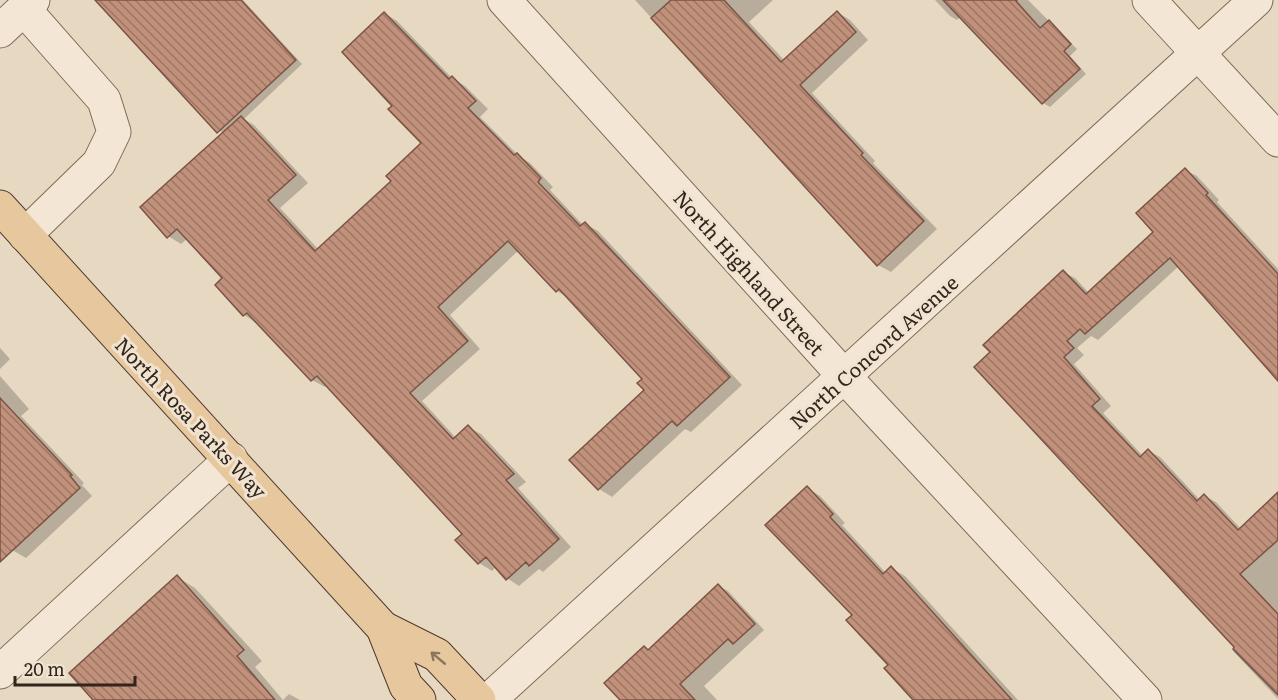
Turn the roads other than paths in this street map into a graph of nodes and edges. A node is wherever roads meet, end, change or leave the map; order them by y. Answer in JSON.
{"nodes":[{"id":1,"x":504,"y":0,"type":"edge"},
{"id":2,"x":1149,"y":0,"type":"edge"},
{"id":3,"x":1256,"y":0,"type":"edge"},
{"id":4,"x":29,"y":4,"type":"edge"},
{"id":5,"x":0,"y":31,"type":"edge"},
{"id":6,"x":1198,"y":53,"type":"junction"},
{"id":7,"x":1278,"y":140,"type":"edge"},
{"id":8,"x":0,"y":207,"type":"edge"},
{"id":9,"x":25,"y":236,"type":"junction"},
{"id":10,"x":845,"y":377,"type":"junction"},
{"id":11,"x":231,"y":459,"type":"junction"},
{"id":12,"x":383,"y":628,"type":"junction"},
{"id":13,"x":0,"y":672,"type":"edge"},
{"id":14,"x":419,"y":700,"type":"edge"},
{"id":15,"x":479,"y":700,"type":"edge"},
{"id":16,"x":489,"y":700,"type":"edge"},
{"id":17,"x":1145,"y":700,"type":"edge"}],
"edges":[{"from":1,"to":10,"type":"street","name":"North Highland Street"},
{"from":2,"to":6,"type":"street"},
{"from":3,"to":6,"type":"street","name":"North Concord Avenue"},
{"from":4,"to":5,"type":"street"},
{"from":4,"to":9,"type":"street"},
{"from":6,"to":7,"type":"street"},
{"from":6,"to":10,"type":"street","name":"North Concord Avenue"},
{"from":8,"to":9,"type":"main road","name":"North Rosa Parks Way"},
{"from":9,"to":11,"type":"main road","name":"North Rosa Parks Way"},
{"from":10,"to":16,"type":"street","name":"North Concord Avenue"},
{"from":10,"to":17,"type":"street","name":"North Highland Street"},
{"from":11,"to":12,"type":"main road","name":"North Rosa Parks Way"},
{"from":11,"to":13,"type":"street"},
{"from":12,"to":14,"type":"main road","name":"North Rosa Parks Way"},
{"from":15,"to":12,"type":"main road","name":"North Rosa Parks Way","one_way":true}]}
